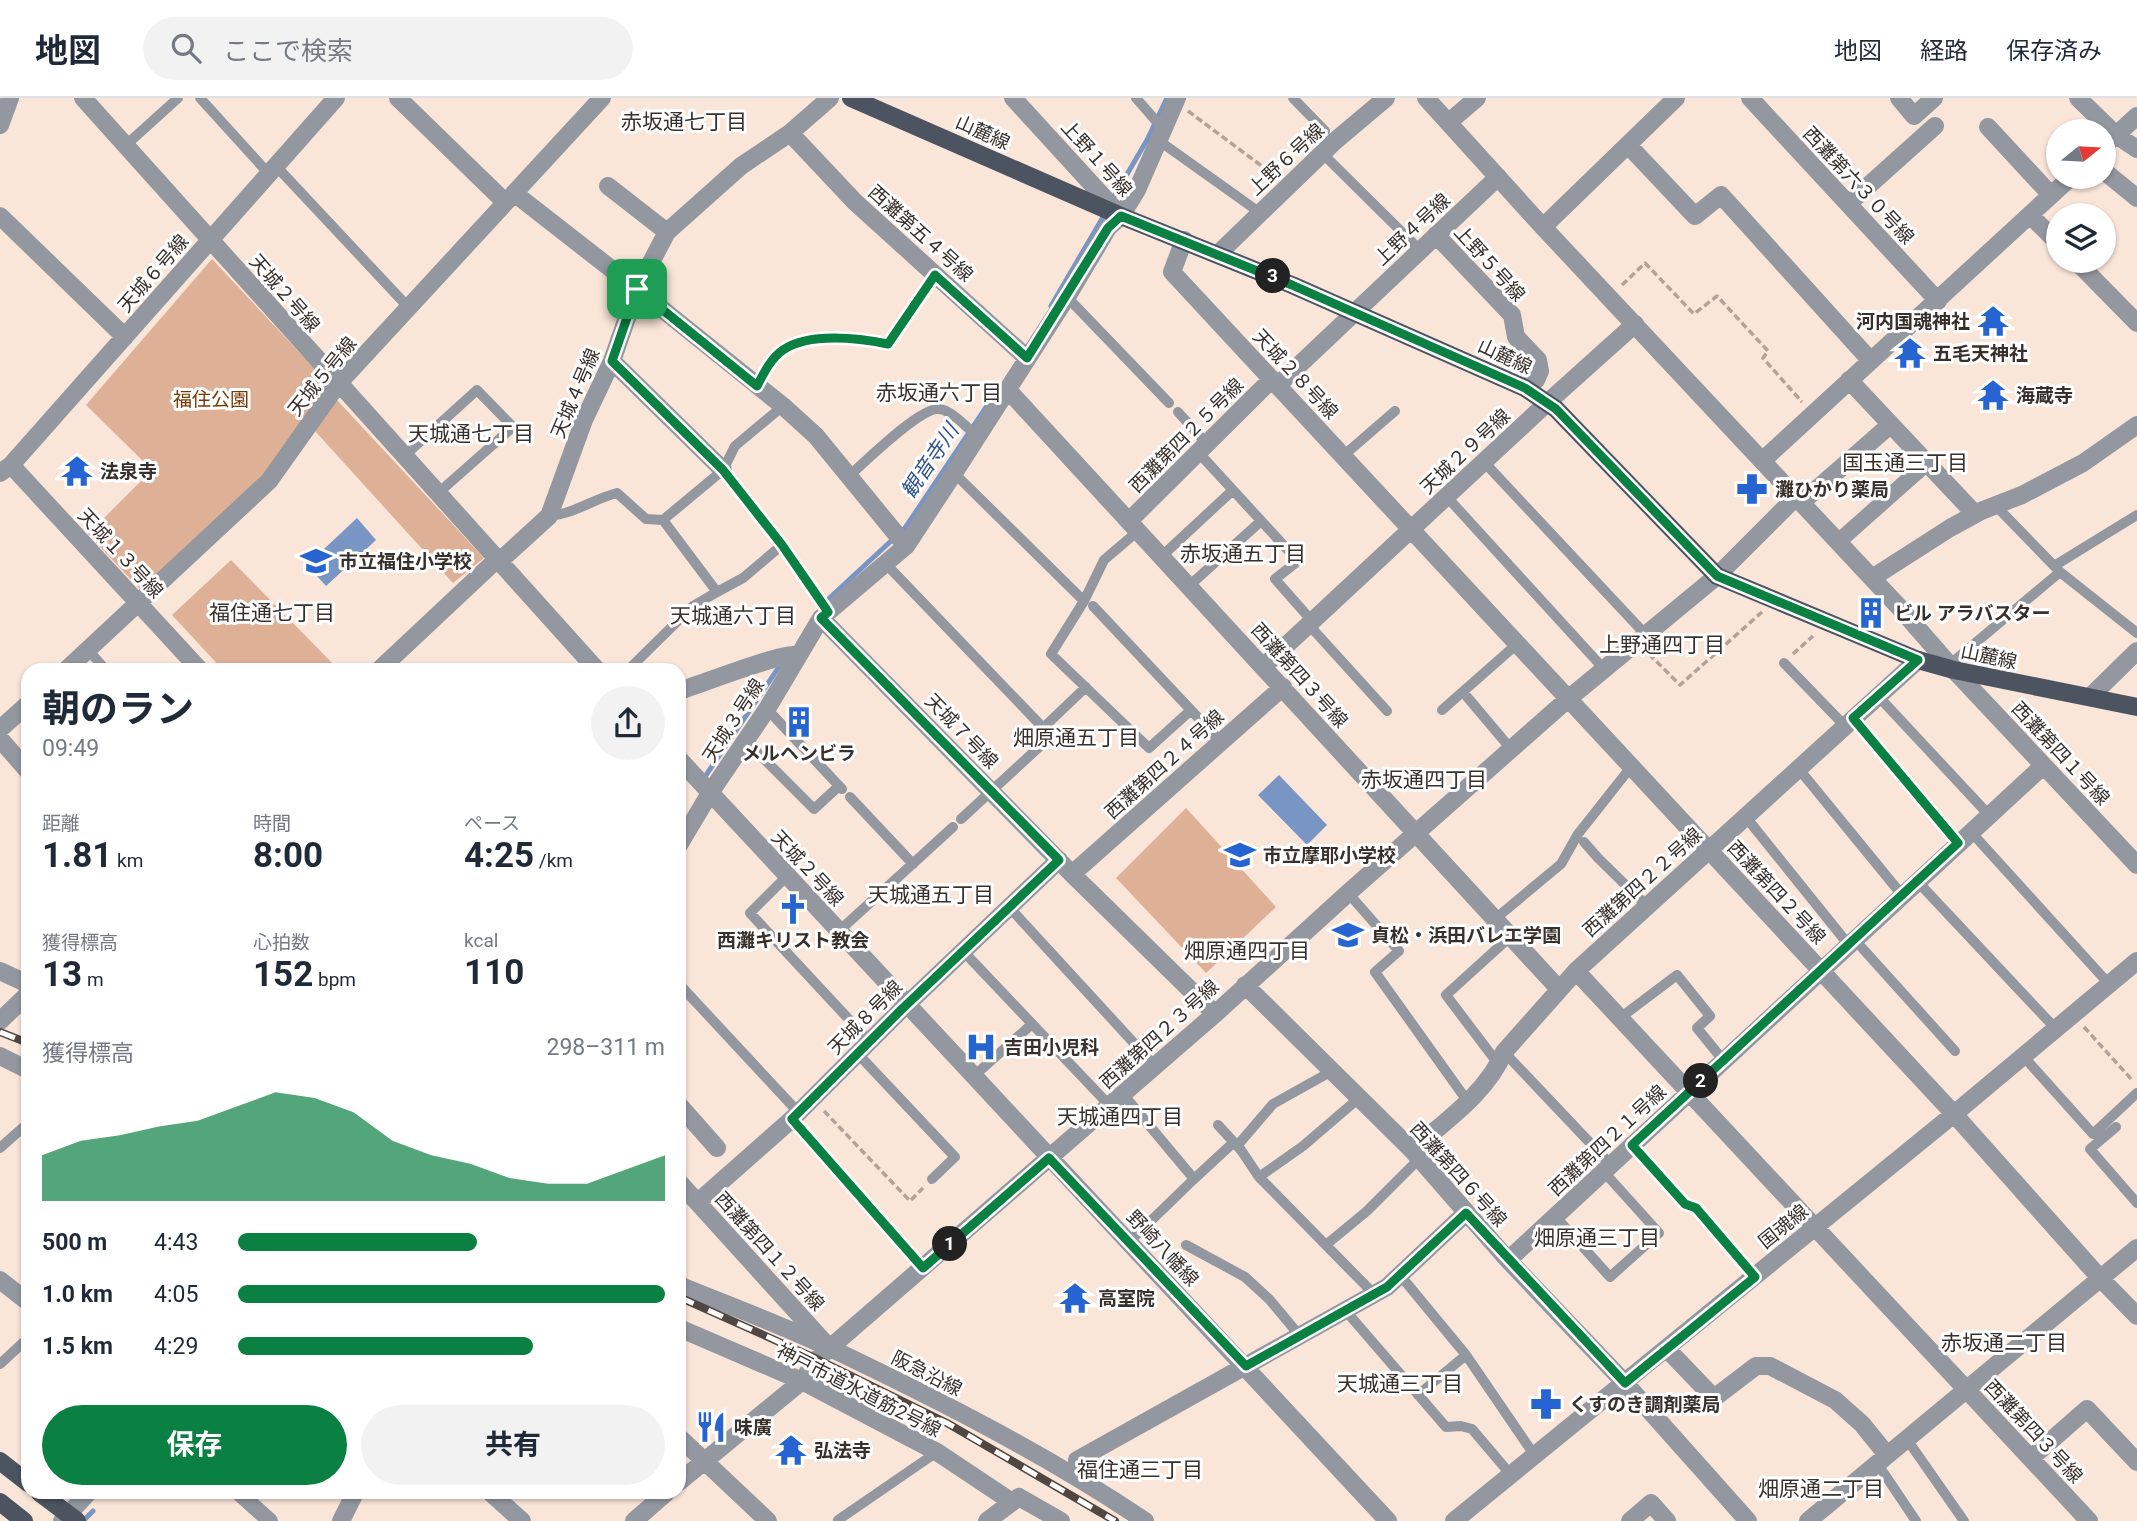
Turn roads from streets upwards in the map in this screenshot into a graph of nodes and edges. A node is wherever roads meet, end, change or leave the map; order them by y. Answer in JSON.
{"nodes":[{"id":1,"x":10,"y":98,"type":"edge"},
{"id":2,"x":83,"y":98,"type":"edge"},
{"id":3,"x":336,"y":98,"type":"edge"},
{"id":4,"x":398,"y":98,"type":"edge"},
{"id":5,"x":831,"y":98,"type":"edge"},
{"id":6,"x":851,"y":98,"type":"edge"},
{"id":7,"x":1013,"y":98,"type":"edge"},
{"id":8,"x":1386,"y":98,"type":"edge"},
{"id":9,"x":1426,"y":98,"type":"edge"},
{"id":10,"x":1477,"y":98,"type":"edge"},
{"id":11,"x":1676,"y":98,"type":"edge"},
{"id":12,"x":1750,"y":98,"type":"edge"},
{"id":13,"x":1899,"y":98,"type":"edge"},
{"id":14,"x":1934,"y":98,"type":"edge"},
{"id":15,"x":2078,"y":98,"type":"edge"},
{"id":16,"x":1176,"y":100,"type":"edge"},
{"id":17,"x":591,"y":102,"type":"edge"},
{"id":18,"x":2137,"y":116,"type":"edge"},
{"id":19,"x":2094,"y":119,"type":"edge"},
{"id":20,"x":1449,"y":122,"type":"junction"},
{"id":21,"x":0,"y":125,"type":"edge"},
{"id":22,"x":1936,"y":126,"type":"dead end"},
{"id":23,"x":1987,"y":127,"type":"dead end"},
{"id":24,"x":790,"y":133,"type":"junction"},
{"id":25,"x":2116,"y":135,"type":"edge"},
{"id":26,"x":2116,"y":143,"type":"edge"},
{"id":27,"x":1628,"y":145,"type":"junction"},
{"id":28,"x":2137,"y":149,"type":"edge"},
{"id":29,"x":1498,"y":177,"type":"junction"},
{"id":30,"x":2116,"y":181,"type":"edge"},
{"id":31,"x":608,"y":186,"type":"dead end"},
{"id":32,"x":2058,"y":189,"type":"edge"},
{"id":33,"x":2051,"y":195,"type":"junction"},
{"id":34,"x":509,"y":197,"type":"junction"},
{"id":35,"x":2137,"y":198,"type":"edge"},
{"id":36,"x":1848,"y":204,"type":"junction"},
{"id":37,"x":1116,"y":210,"type":"junction"},
{"id":38,"x":2030,"y":215,"type":"junction"},
{"id":39,"x":0,"y":216,"type":"edge"},
{"id":40,"x":1543,"y":227,"type":"junction"},
{"id":41,"x":2046,"y":231,"type":"edge"},
{"id":42,"x":667,"y":232,"type":"junction"},
{"id":43,"x":1436,"y":235,"type":"junction"},
{"id":44,"x":210,"y":240,"type":"junction"},
{"id":45,"x":1184,"y":240,"type":"junction"},
{"id":46,"x":1218,"y":254,"type":"junction"},
{"id":47,"x":2088,"y":273,"type":"edge"},
{"id":48,"x":637,"y":289,"type":"junction"},
{"id":49,"x":1938,"y":300,"type":"junction"},
{"id":50,"x":1354,"y":312,"type":"junction"},
{"id":51,"x":2137,"y":323,"type":"edge"},
{"id":52,"x":1635,"y":324,"type":"junction"},
{"id":53,"x":125,"y":337,"type":"junction"},
{"id":54,"x":1022,"y":354,"type":"junction"},
{"id":55,"x":612,"y":361,"type":"junction"},
{"id":56,"x":1871,"y":361,"type":"junction"},
{"id":57,"x":1849,"y":380,"type":"junction"},
{"id":58,"x":1275,"y":382,"type":"junction"},
{"id":59,"x":338,"y":384,"type":"junction"},
{"id":60,"x":1525,"y":388,"type":"junction"},
{"id":61,"x":1009,"y":390,"type":"junction"},
{"id":62,"x":1547,"y":403,"type":"junction"},
{"id":63,"x":1891,"y":425,"type":"junction"},
{"id":64,"x":2135,"y":431,"type":"edge"},
{"id":65,"x":1762,"y":461,"type":"junction"},
{"id":66,"x":1927,"y":463,"type":"junction"},
{"id":67,"x":6,"y":469,"type":"edge"},
{"id":68,"x":723,"y":470,"type":"road end"},
{"id":69,"x":1799,"y":500,"type":"junction"},
{"id":70,"x":1975,"y":514,"type":"junction"},
{"id":71,"x":1134,"y":526,"type":"junction"},
{"id":72,"x":1412,"y":530,"type":"junction"},
{"id":73,"x":900,"y":539,"type":"junction"},
{"id":74,"x":1838,"y":542,"type":"junction"},
{"id":75,"x":496,"y":560,"type":"junction"},
{"id":76,"x":1717,"y":576,"type":"junction"},
{"id":77,"x":1872,"y":579,"type":"junction"},
{"id":78,"x":140,"y":604,"type":"junction"},
{"id":79,"x":823,"y":608,"type":"junction"},
{"id":80,"x":2137,"y":651,"type":"edge"},
{"id":81,"x":796,"y":654,"type":"junction"},
{"id":82,"x":1918,"y":660,"type":"junction"},
{"id":83,"x":74,"y":663,"type":"edge"},
{"id":84,"x":194,"y":663,"type":"edge"},
{"id":85,"x":389,"y":663,"type":"edge"},
{"id":86,"x":591,"y":663,"type":"edge"},
{"id":87,"x":1264,"y":666,"type":"junction"},
{"id":88,"x":1952,"y":668,"type":"junction"},
{"id":89,"x":1283,"y":687,"type":"junction"},
{"id":90,"x":686,"y":689,"type":"edge"},
{"id":91,"x":2090,"y":697,"type":"junction"},
{"id":92,"x":1568,"y":699,"type":"junction"},
{"id":93,"x":2137,"y":707,"type":"edge"},
{"id":94,"x":21,"y":710,"type":"edge"},
{"id":95,"x":0,"y":729,"type":"edge"},
{"id":96,"x":0,"y":739,"type":"edge"},
{"id":97,"x":21,"y":763,"type":"edge"},
{"id":98,"x":2043,"y":766,"type":"junction"},
{"id":99,"x":686,"y":767,"type":"edge"},
{"id":100,"x":710,"y":793,"type":"junction"},
{"id":101,"x":1416,"y":832,"type":"junction"},
{"id":102,"x":686,"y":833,"type":"edge"},
{"id":103,"x":1708,"y":850,"type":"junction"},
{"id":104,"x":1059,"y":860,"type":"junction"},
{"id":105,"x":2137,"y":865,"type":"edge"},
{"id":106,"x":1072,"y":874,"type":"junction"},
{"id":107,"x":2137,"y":961,"type":"edge"},
{"id":108,"x":1821,"y":969,"type":"junction"},
{"id":109,"x":0,"y":971,"type":"edge"},
{"id":110,"x":1576,"y":971,"type":"junction"},
{"id":111,"x":21,"y":981,"type":"edge"},
{"id":112,"x":1245,"y":985,"type":"junction"},
{"id":113,"x":1559,"y":989,"type":"junction"},
{"id":114,"x":21,"y":1001,"type":"edge"},
{"id":115,"x":907,"y":1005,"type":"junction"},
{"id":116,"x":1215,"y":1014,"type":"junction"},
{"id":117,"x":0,"y":1021,"type":"edge"},
{"id":118,"x":0,"y":1056,"type":"edge"},
{"id":119,"x":21,"y":1066,"type":"edge"},
{"id":120,"x":1689,"y":1092,"type":"junction"},
{"id":121,"x":686,"y":1113,"type":"edge"},
{"id":122,"x":1954,"y":1114,"type":"junction"},
{"id":123,"x":717,"y":1148,"type":"dead end"},
{"id":124,"x":1415,"y":1154,"type":"junction"},
{"id":125,"x":1049,"y":1158,"type":"junction"},
{"id":126,"x":686,"y":1189,"type":"edge"},
{"id":127,"x":698,"y":1202,"type":"junction"},
{"id":128,"x":1466,"y":1213,"type":"junction"},
{"id":129,"x":1814,"y":1228,"type":"junction"},
{"id":130,"x":2137,"y":1248,"type":"edge"},
{"id":131,"x":1508,"y":1260,"type":"junction"},
{"id":132,"x":2101,"y":1278,"type":"junction"},
{"id":133,"x":0,"y":1280,"type":"edge"},
{"id":134,"x":686,"y":1288,"type":"edge"},
{"id":135,"x":21,"y":1296,"type":"edge"},
{"id":136,"x":2137,"y":1316,"type":"edge"},
{"id":137,"x":686,"y":1331,"type":"edge"},
{"id":138,"x":830,"y":1348,"type":"junction"},
{"id":139,"x":1667,"y":1349,"type":"junction"},
{"id":140,"x":1246,"y":1366,"type":"junction"},
{"id":141,"x":802,"y":1381,"type":"junction"},
{"id":142,"x":1625,"y":1383,"type":"junction"},
{"id":143,"x":1965,"y":1388,"type":"junction"},
{"id":144,"x":686,"y":1444,"type":"edge"},
{"id":145,"x":2031,"y":1458,"type":"junction"},
{"id":146,"x":1882,"y":1459,"type":"junction"},
{"id":147,"x":703,"y":1460,"type":"junction"},
{"id":148,"x":1077,"y":1460,"type":"dead end"},
{"id":149,"x":0,"y":1461,"type":"edge"},
{"id":150,"x":2137,"y":1462,"type":"edge"},
{"id":151,"x":686,"y":1476,"type":"edge"},
{"id":152,"x":21,"y":1478,"type":"edge"},
{"id":153,"x":47,"y":1499,"type":"edge"},
{"id":154,"x":84,"y":1499,"type":"edge"},
{"id":155,"x":246,"y":1499,"type":"edge"},
{"id":156,"x":352,"y":1499,"type":"edge"},
{"id":157,"x":498,"y":1499,"type":"edge"},
{"id":158,"x":659,"y":1499,"type":"edge"},
{"id":159,"x":0,"y":1502,"type":"edge"},
{"id":160,"x":1012,"y":1502,"type":"junction"},
{"id":161,"x":69,"y":1519,"type":"edge"},
{"id":162,"x":24,"y":1521,"type":"edge"},
{"id":163,"x":270,"y":1521,"type":"edge"},
{"id":164,"x":341,"y":1521,"type":"edge"},
{"id":165,"x":522,"y":1521,"type":"edge"},
{"id":166,"x":635,"y":1521,"type":"edge"},
{"id":167,"x":768,"y":1521,"type":"edge"},
{"id":168,"x":987,"y":1521,"type":"edge"},
{"id":169,"x":1061,"y":1521,"type":"edge"},
{"id":170,"x":1145,"y":1521,"type":"edge"},
{"id":171,"x":1388,"y":1521,"type":"edge"},
{"id":172,"x":1454,"y":1521,"type":"edge"},
{"id":173,"x":1630,"y":1521,"type":"edge"},
{"id":174,"x":1667,"y":1521,"type":"edge"},
{"id":175,"x":1748,"y":1521,"type":"edge"},
{"id":176,"x":1808,"y":1521,"type":"edge"},
{"id":177,"x":2089,"y":1521,"type":"edge"}],
"edges":[{"from":1,"to":21,"type":"street"},
{"from":2,"to":44,"type":"street","name":"天城２号線"},
{"from":3,"to":44,"type":"street","name":"天城６号線"},
{"from":4,"to":34,"type":"street"},
{"from":5,"to":24,"type":"street","name":"天城４号線"},
{"from":6,"to":37,"type":"main road","name":"山麓線"},
{"from":7,"to":37,"type":"street","name":"上野１号線"},
{"from":8,"to":46,"type":"street","name":"上野６号線"},
{"from":9,"to":20,"type":"street","name":"西灘第四１号線"},
{"from":10,"to":20,"type":"street"},
{"from":11,"to":27,"type":"street"},
{"from":12,"to":36,"type":"street","name":"西灘第六３０号線"},
{"from":13,"to":14,"type":"street"},
{"from":15,"to":19,"type":"street"},
{"from":16,"to":37,"type":"street","name":"天城３号線"},
{"from":17,"to":34,"type":"street","name":"天城５号線"},
{"from":18,"to":25,"type":"street"},
{"from":20,"to":29,"type":"street","name":"西灘第四１号線"},
{"from":22,"to":36,"type":"street"},
{"from":23,"to":33,"type":"street"},
{"from":24,"to":42,"type":"street","name":"天城４号線"},
{"from":24,"to":54,"type":"street","name":"西灘第五４号線"},
{"from":26,"to":28,"type":"street"},
{"from":27,"to":40,"type":"street"},
{"from":27,"to":56,"type":"street"},
{"from":29,"to":40,"type":"street","name":"西灘第四１号線"},
{"from":29,"to":43,"type":"street","name":"上野４号線"},
{"from":30,"to":35,"type":"street"},
{"from":31,"to":42,"type":"street"},
{"from":32,"to":33,"type":"street"},
{"from":33,"to":38,"type":"street"},
{"from":34,"to":48,"type":"street"},
{"from":34,"to":59,"type":"street","name":"天城５号線"},
{"from":36,"to":49,"type":"street","name":"西灘第六３０号線"},
{"from":37,"to":45,"type":"main road","name":"山麓線"},
{"from":37,"to":54,"type":"street","name":"天城３号線"},
{"from":38,"to":41,"type":"street"},
{"from":38,"to":49,"type":"street"},
{"from":39,"to":53,"type":"street"},
{"from":40,"to":52,"type":"street","name":"西灘第四１号線"},
{"from":42,"to":48,"type":"street","name":"天城４号線"},
{"from":43,"to":50,"type":"street","name":"上野４号線"},
{"from":43,"to":60,"type":"street","name":"上野５号線"},
{"from":44,"to":53,"type":"street","name":"天城６号線"},
{"from":44,"to":59,"type":"street","name":"天城２号線"},
{"from":45,"to":46,"type":"main road","name":"山麓線"},
{"from":45,"to":58,"type":"street","name":"天城２８号線"},
{"from":46,"to":50,"type":"main road","name":"山麓線"},
{"from":47,"to":51,"type":"street"},
{"from":48,"to":55,"type":"street","name":"天城４号線"},
{"from":48,"to":73,"type":"street"},
{"from":49,"to":56,"type":"street"},
{"from":50,"to":58,"type":"street","name":"上野４号線"},
{"from":50,"to":60,"type":"main road","name":"山麓線"},
{"from":52,"to":62,"type":"street","name":"天城２９号線"},
{"from":52,"to":65,"type":"street","name":"西灘第四１号線"},
{"from":53,"to":67,"type":"street","name":"天城６号線"},
{"from":54,"to":61,"type":"street","name":"天城３号線"},
{"from":55,"to":68,"type":"street","name":"天城７号線"},
{"from":55,"to":75,"type":"street","name":"天城４号線"},
{"from":56,"to":57,"type":"street"},
{"from":57,"to":63,"type":"street"},
{"from":57,"to":65,"type":"street"},
{"from":58,"to":71,"type":"street","name":"西灘第四２５号線"},
{"from":58,"to":72,"type":"street","name":"天城２８号線"},
{"from":59,"to":75,"type":"street","name":"天城２号線"},
{"from":59,"to":78,"type":"street","name":"天城５号線"},
{"from":60,"to":62,"type":"main road","name":"山麓線"},
{"from":61,"to":71,"type":"street","name":"西灘第四３号線"},
{"from":61,"to":73,"type":"street","name":"天城３号線"},
{"from":62,"to":72,"type":"street","name":"天城２９号線"},
{"from":62,"to":76,"type":"main road","name":"山麓線"},
{"from":63,"to":66,"type":"street"},
{"from":63,"to":69,"type":"street","name":"西灘第四２３号線"},
{"from":64,"to":70,"type":"street"},
{"from":65,"to":69,"type":"street","name":"西灘第四１号線"},
{"from":66,"to":70,"type":"street"},
{"from":66,"to":74,"type":"street"},
{"from":67,"to":78,"type":"street","name":"天城１３号線"},
{"from":69,"to":74,"type":"street","name":"西灘第四１号線"},
{"from":69,"to":76,"type":"street","name":"西灘第四２３号線"},
{"from":70,"to":77,"type":"street"},
{"from":71,"to":87,"type":"street","name":"西灘第四３号線"},
{"from":72,"to":87,"type":"street"},
{"from":72,"to":92,"type":"street","name":"西灘第四２号線"},
{"from":73,"to":79,"type":"street","name":"天城３号線"},
{"from":74,"to":77,"type":"street","name":"西灘第四１号線"},
{"from":75,"to":85,"type":"street","name":"天城４号線"},
{"from":75,"to":86,"type":"street","name":"天城２号線"},
{"from":76,"to":82,"type":"main road","name":"山麓線"},
{"from":76,"to":92,"type":"street","name":"西灘第四２３号線"},
{"from":77,"to":88,"type":"street","name":"西灘第四１号線"},
{"from":78,"to":83,"type":"street","name":"天城５号線"},
{"from":78,"to":84,"type":"street","name":"天城１３号線"},
{"from":79,"to":81,"type":"street","name":"天城３号線"},
{"from":79,"to":104,"type":"street","name":"天城７号線"},
{"from":80,"to":91,"type":"street"},
{"from":81,"to":90,"type":"street"},
{"from":81,"to":100,"type":"street","name":"天城３号線"},
{"from":82,"to":88,"type":"main road","name":"山麓線"},
{"from":82,"to":103,"type":"street","name":"西灘第四２２号線"},
{"from":87,"to":89,"type":"street","name":"西灘第四３号線"},
{"from":88,"to":91,"type":"main road","name":"山麓線"},
{"from":88,"to":98,"type":"street","name":"西灘第四１号線"},
{"from":89,"to":101,"type":"street","name":"西灘第四３号線"},
{"from":89,"to":106,"type":"street","name":"西灘第四２４号線"},
{"from":91,"to":93,"type":"main road","name":"山麓線"},
{"from":92,"to":101,"type":"street","name":"西灘第四２３号線"},
{"from":92,"to":103,"type":"street","name":"西灘第四２号線"},
{"from":94,"to":95,"type":"street"},
{"from":96,"to":97,"type":"street"},
{"from":98,"to":105,"type":"street","name":"西灘第四１号線"},
{"from":98,"to":108,"type":"street","name":"西灘第四２１号線"},
{"from":99,"to":100,"type":"street","name":"天城２号線"},
{"from":100,"to":102,"type":"street","name":"天城３号線"},
{"from":100,"to":115,"type":"street","name":"天城２号線"},
{"from":101,"to":112,"type":"street","name":"西灘第四２３号線"},
{"from":101,"to":113,"type":"street","name":"西灘第四３号線"},
{"from":103,"to":108,"type":"street","name":"西灘第四２号線"},
{"from":103,"to":110,"type":"street","name":"西灘第四２２号線"},
{"from":104,"to":106,"type":"street","name":"天城７号線"},
{"from":104,"to":115,"type":"street","name":"天城８号線"},
{"from":106,"to":116,"type":"street"},
{"from":107,"to":122,"type":"street","name":"国魂線"},
{"from":108,"to":120,"type":"street","name":"西灘第四２１号線"},
{"from":108,"to":122,"type":"street","name":"西灘第四２号線"},
{"from":109,"to":111,"type":"street"},
{"from":110,"to":113,"type":"street","name":"西灘第四２２号線"},
{"from":110,"to":120,"type":"street","name":"西灘第四３号線"},
{"from":112,"to":116,"type":"street","name":"西灘第四２３号線"},
{"from":112,"to":124,"type":"street","name":"西灘第四６号線"},
{"from":113,"to":124,"type":"street","name":"西灘第四２２号線"},
{"from":114,"to":117,"type":"street"},
{"from":115,"to":125,"type":"street","name":"野崎八幡線"},
{"from":115,"to":127,"type":"street","name":"天城８号線"},
{"from":116,"to":125,"type":"street","name":"西灘第四２３号線"},
{"from":118,"to":119,"type":"street"},
{"from":120,"to":129,"type":"street","name":"西灘第四３号線"},
{"from":120,"to":131,"type":"street","name":"西灘第四２１号線"},
{"from":121,"to":123,"type":"street"},
{"from":122,"to":129,"type":"street","name":"国魂線"},
{"from":122,"to":132,"type":"street","name":"西灘第四２号線"},
{"from":124,"to":128,"type":"street","name":"西灘第四６号線"},
{"from":125,"to":138,"type":"street","name":"西灘第四２３号線"},
{"from":125,"to":140,"type":"street","name":"野崎八幡線"},
{"from":126,"to":127,"type":"street","name":"西灘第四１２号線"},
{"from":127,"to":138,"type":"street","name":"西灘第四１２号線"},
{"from":128,"to":131,"type":"street","name":"西灘第四６号線"},
{"from":128,"to":140,"type":"street"},
{"from":129,"to":139,"type":"street","name":"国魂線"},
{"from":129,"to":143,"type":"street","name":"西灘第四３号線"},
{"from":130,"to":132,"type":"street"},
{"from":131,"to":142,"type":"street","name":"西灘第四６号線"},
{"from":132,"to":136,"type":"street","name":"西灘第四２号線"},
{"from":132,"to":143,"type":"street"},
{"from":133,"to":135,"type":"street"},
{"from":134,"to":138,"type":"street","name":"阪急沿線"},
{"from":137,"to":141,"type":"street","name":"神戸市道水道筋2号線"},
{"from":138,"to":141,"type":"street","name":"西灘第四２３号線"},
{"from":138,"to":170,"type":"street","name":"阪急沿線"},
{"from":139,"to":142,"type":"street","name":"国魂線"},
{"from":139,"to":146,"type":"street"},
{"from":140,"to":148,"type":"street"},
{"from":140,"to":171,"type":"street","name":"野崎八幡線"},
{"from":141,"to":147,"type":"street","name":"西灘第四２３号線"},
{"from":141,"to":160,"type":"street","name":"神戸市道水道筋2号線"},
{"from":142,"to":172,"type":"street","name":"国魂線"},
{"from":142,"to":175,"type":"street","name":"西灘第四６号線"},
{"from":143,"to":145,"type":"street","name":"西灘第四３号線"},
{"from":143,"to":146,"type":"street"},
{"from":144,"to":147,"type":"street"},
{"from":145,"to":150,"type":"street"},
{"from":145,"to":177,"type":"street","name":"西灘第四３号線"},
{"from":146,"to":176,"type":"street"},
{"from":147,"to":151,"type":"street","name":"西灘第四２３号線"},
{"from":147,"to":167,"type":"street"},
{"from":149,"to":152,"type":"main road"},
{"from":153,"to":161,"type":"main road"},
{"from":154,"to":161,"type":"street"},
{"from":155,"to":163,"type":"street"},
{"from":156,"to":164,"type":"street"},
{"from":157,"to":165,"type":"street"},
{"from":158,"to":166,"type":"street"},
{"from":159,"to":162,"type":"main road"},
{"from":160,"to":168,"type":"street"},
{"from":160,"to":169,"type":"street","name":"神戸市道水道筋2号線"},
{"from":173,"to":174,"type":"street"}]}
